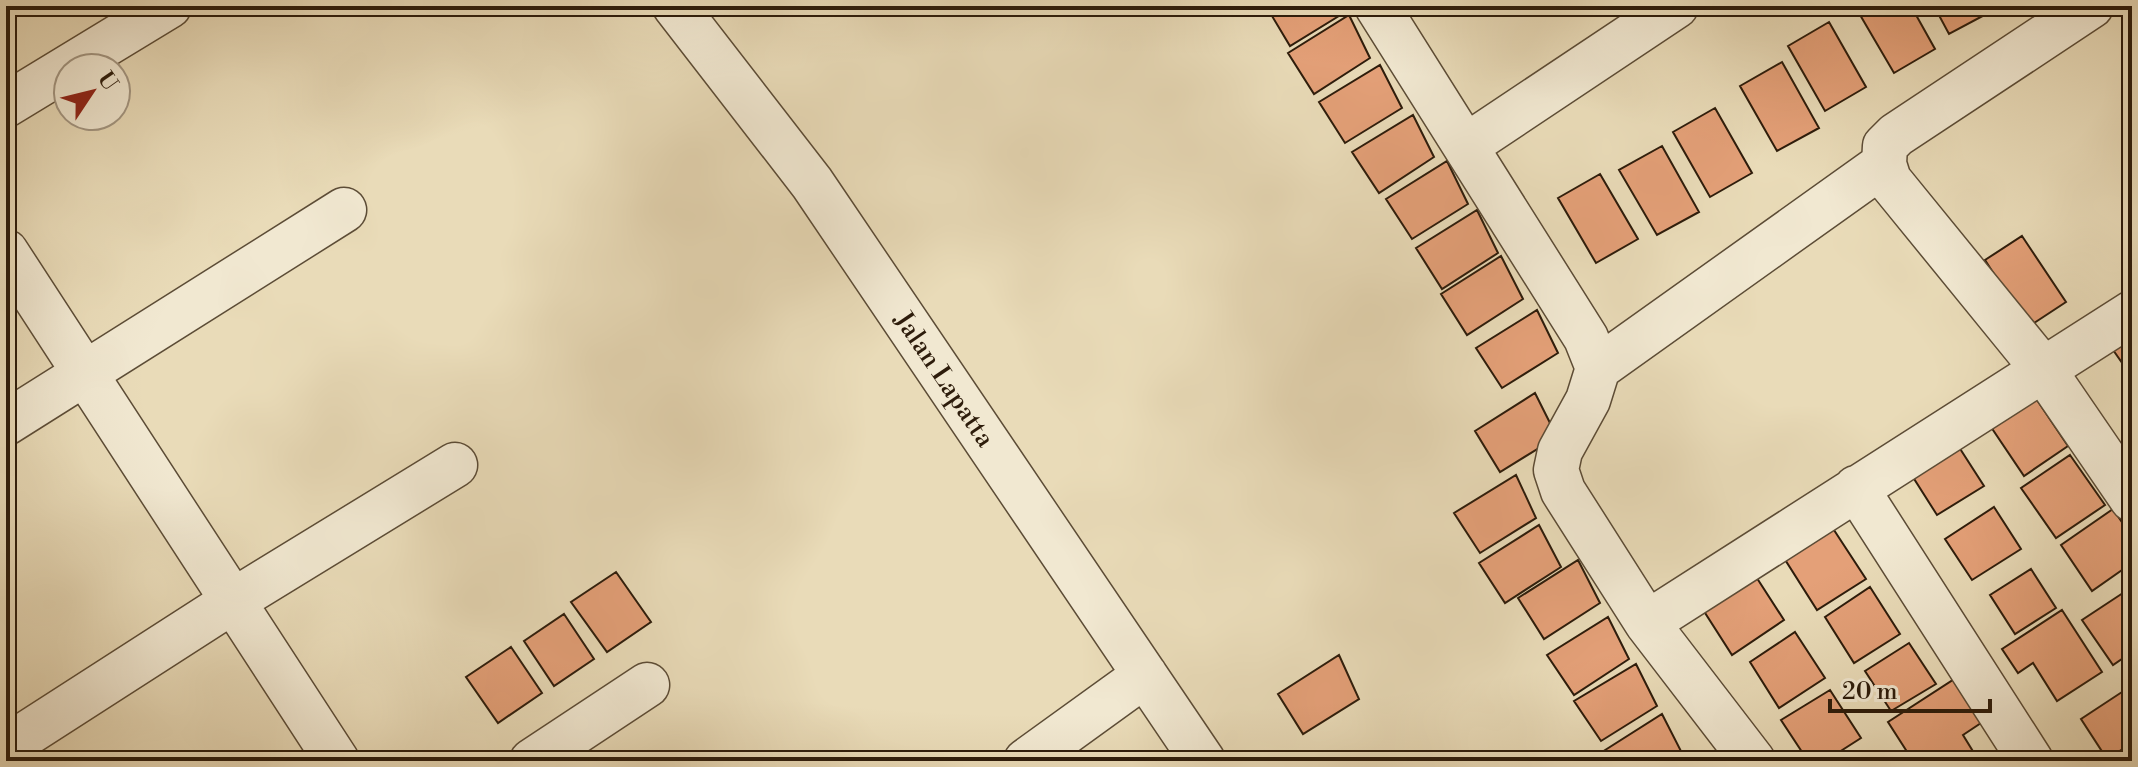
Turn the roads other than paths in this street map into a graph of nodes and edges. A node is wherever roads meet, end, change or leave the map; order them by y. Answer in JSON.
{"nodes":[{"id":1,"x":169,"y":6,"type":"edge"},
{"id":2,"x":675,"y":6,"type":"edge"},
{"id":3,"x":1377,"y":6,"type":"edge"},
{"id":4,"x":1676,"y":6,"type":"edge"},
{"id":5,"x":2091,"y":6,"type":"edge"},
{"id":6,"x":6,"y":105,"type":"edge"},
{"id":7,"x":1466,"y":146,"type":"junction"},
{"id":8,"x":1884,"y":164,"type":"junction"},
{"id":9,"x":344,"y":210,"type":"dead end"},
{"id":10,"x":6,"y":252,"type":"edge"},
{"id":11,"x":2132,"y":313,"type":"edge"},
{"id":12,"x":1598,"y":368,"type":"junction"},
{"id":13,"x":2043,"y":369,"type":"junction"},
{"id":14,"x":84,"y":373,"type":"junction"},
{"id":15,"x":6,"y":423,"type":"edge"},
{"id":16,"x":455,"y":465,"type":"dead end"},
{"id":17,"x":1856,"y":488,"type":"junction"},
{"id":18,"x":2132,"y":499,"type":"edge"},
{"id":19,"x":233,"y":601,"type":"junction"},
{"id":20,"x":1647,"y":623,"type":"junction"},
{"id":21,"x":1145,"y":675,"type":"junction"},
{"id":22,"x":647,"y":685,"type":"dead end"},
{"id":23,"x":6,"y":747,"type":"edge"},
{"id":24,"x":337,"y":761,"type":"edge"},
{"id":25,"x":532,"y":761,"type":"edge"},
{"id":26,"x":1026,"y":761,"type":"edge"},
{"id":27,"x":1203,"y":761,"type":"edge"},
{"id":28,"x":1753,"y":761,"type":"edge"},
{"id":29,"x":2031,"y":761,"type":"edge"}],
"edges":[{"from":1,"to":6,"type":"street"},
{"from":2,"to":21,"type":"street","name":"Jalan Lapatta"},
{"from":3,"to":7,"type":"street"},
{"from":4,"to":7,"type":"street"},
{"from":5,"to":8,"type":"street"},
{"from":7,"to":12,"type":"street"},
{"from":8,"to":12,"type":"street"},
{"from":8,"to":13,"type":"street"},
{"from":9,"to":14,"type":"street"},
{"from":10,"to":14,"type":"street"},
{"from":11,"to":13,"type":"street"},
{"from":12,"to":20,"type":"street"},
{"from":13,"to":17,"type":"street"},
{"from":13,"to":18,"type":"street"},
{"from":14,"to":15,"type":"street"},
{"from":14,"to":19,"type":"street"},
{"from":16,"to":19,"type":"street"},
{"from":17,"to":20,"type":"street"},
{"from":17,"to":29,"type":"street"},
{"from":19,"to":23,"type":"street"},
{"from":19,"to":24,"type":"street"},
{"from":20,"to":28,"type":"street"},
{"from":21,"to":26,"type":"street"},
{"from":21,"to":27,"type":"street","name":"Jalan Lapatta"},
{"from":22,"to":25,"type":"street"}]}
